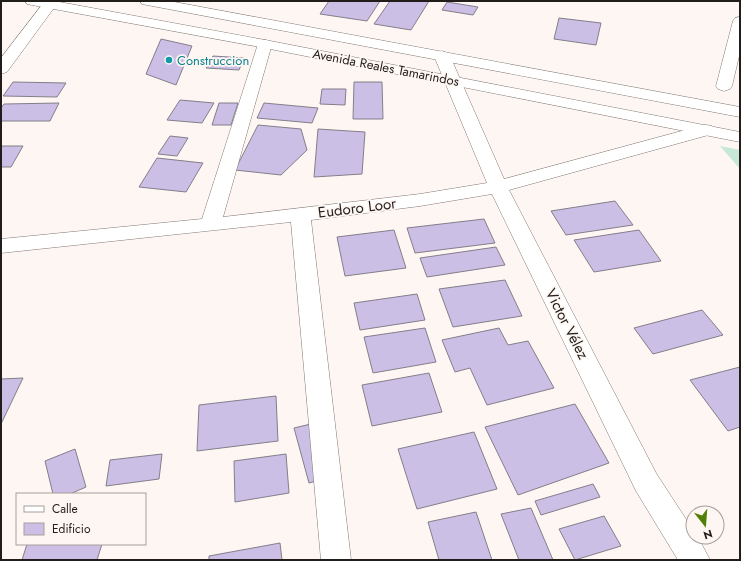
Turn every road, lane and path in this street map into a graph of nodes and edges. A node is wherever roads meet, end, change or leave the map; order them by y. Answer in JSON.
{"nodes":[{"id":1,"x":32,"y":1,"type":"edge"},
{"id":2,"x":147,"y":1,"type":"edge"},
{"id":3,"x":51,"y":3,"type":"edge"},
{"id":4,"x":740,"y":20,"type":"edge"},
{"id":5,"x":265,"y":44,"type":"junction"},
{"id":6,"x":442,"y":56,"type":"junction"},
{"id":7,"x":1,"y":69,"type":"edge"},
{"id":8,"x":453,"y":80,"type":"junction"},
{"id":9,"x":724,"y":86,"type":"dead end"},
{"id":10,"x":740,"y":112,"type":"edge"},
{"id":11,"x":706,"y":130,"type":"junction"},
{"id":12,"x":740,"y":137,"type":"edge"},
{"id":13,"x":498,"y":187,"type":"junction"},
{"id":14,"x":300,"y":215,"type":"junction"},
{"id":15,"x":210,"y":225,"type":"junction"},
{"id":16,"x":2,"y":248,"type":"edge"},
{"id":17,"x":336,"y":560,"type":"edge"},
{"id":18,"x":695,"y":560,"type":"edge"}],
"edges":[{"from":1,"to":3,"type":"street","name":"Avenida Reales Tamarindos"},
{"from":2,"to":6,"type":"street","name":"Avenida Reales Tamarindos"},
{"from":3,"to":5,"type":"street","name":"Avenida Reales Tamarindos"},
{"from":3,"to":7,"type":"street"},
{"from":4,"to":9,"type":"street"},
{"from":5,"to":8,"type":"street","name":"Avenida Reales Tamarindos"},
{"from":5,"to":15,"type":"street"},
{"from":6,"to":8,"type":"street","name":"Victor Vélez"},
{"from":6,"to":10,"type":"street","name":"Avenida Reales Tamarindos"},
{"from":8,"to":11,"type":"street","name":"Avenida Reales Tamarindos"},
{"from":8,"to":13,"type":"street","name":"Victor Vélez"},
{"from":11,"to":12,"type":"street","name":"Avenida Reales Tamarindos"},
{"from":11,"to":13,"type":"street","name":"Eudoro Loor"},
{"from":13,"to":14,"type":"street","name":"Eudoro Loor"},
{"from":13,"to":18,"type":"street","name":"Victor Vélez"},
{"from":14,"to":15,"type":"street","name":"Eudoro Loor"},
{"from":14,"to":17,"type":"street"},
{"from":15,"to":16,"type":"street","name":"Eudoro Loor"}]}
